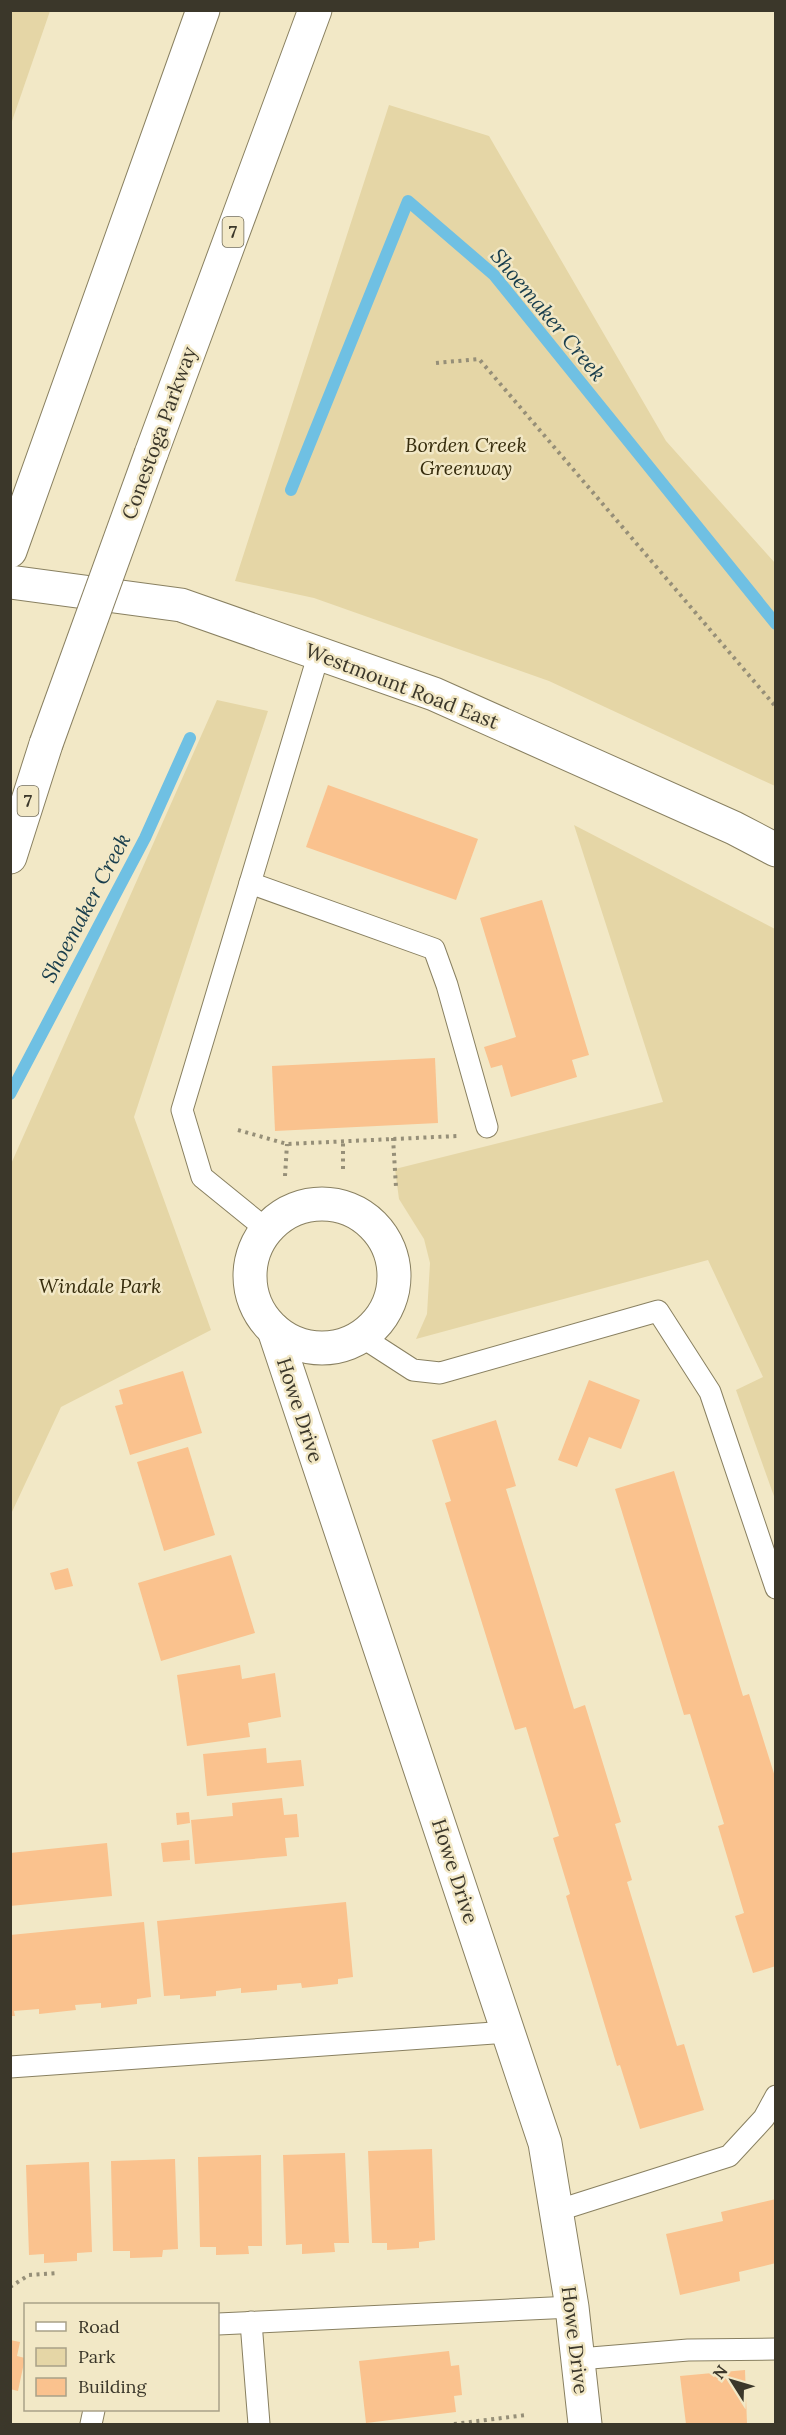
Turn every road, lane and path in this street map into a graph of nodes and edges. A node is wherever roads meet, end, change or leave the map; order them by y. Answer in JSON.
{"nodes":[{"id":1,"x":203,"y":10,"type":"edge"},
{"id":2,"x":315,"y":10,"type":"edge"},
{"id":3,"x":436,"y":363,"type":"dead end"},
{"id":4,"x":10,"y":551,"type":"edge"},
{"id":5,"x":10,"y":582,"type":"edge"},
{"id":6,"x":320,"y":653,"type":"junction"},
{"id":7,"x":776,"y":706,"type":"edge"},
{"id":8,"x":776,"y":850,"type":"edge"},
{"id":9,"x":10,"y":857,"type":"edge"},
{"id":10,"x":250,"y":883,"type":"junction"},
{"id":11,"x":487,"y":1127,"type":"joint"},
{"id":12,"x":238,"y":1130,"type":"dead end"},
{"id":13,"x":393,"y":1138,"type":"junction"},
{"id":14,"x":343,"y":1141,"type":"junction"},
{"id":15,"x":287,"y":1144,"type":"junction"},
{"id":16,"x":343,"y":1169,"type":"dead end"},
{"id":17,"x":285,"y":1176,"type":"dead end"},
{"id":18,"x":396,"y":1187,"type":"dead end"},
{"id":19,"x":266,"y":1229,"type":"junction"},
{"id":20,"x":274,"y":1330,"type":"junction"},
{"id":21,"x":362,"y":1337,"type":"junction"},
{"id":22,"x":776,"y":1588,"type":"edge"},
{"id":23,"x":508,"y":2032,"type":"junction"},
{"id":24,"x":10,"y":2067,"type":"edge"},
{"id":25,"x":776,"y":2096,"type":"edge"},
{"id":26,"x":556,"y":2211,"type":"junction"},
{"id":27,"x":57,"y":2274,"type":"dead end"},
{"id":28,"x":10,"y":2287,"type":"edge"},
{"id":29,"x":572,"y":2307,"type":"junction"},
{"id":30,"x":251,"y":2322,"type":"junction"},
{"id":31,"x":219,"y":2324,"type":"edge"},
{"id":32,"x":776,"y":2349,"type":"edge"},
{"id":33,"x":579,"y":2359,"type":"junction"},
{"id":34,"x":526,"y":2415,"type":"dead end"},
{"id":35,"x":259,"y":2424,"type":"edge"},
{"id":36,"x":454,"y":2424,"type":"edge"},
{"id":37,"x":585,"y":2424,"type":"edge"}],
"edges":[{"from":1,"to":4,"type":"main road"},
{"from":2,"to":9,"type":"main road","name":"Conestoga Parkway","number":"7","bridge":true},
{"from":3,"to":7,"type":"path"},
{"from":5,"to":6,"type":"main road","name":"Westmount Road East"},
{"from":6,"to":8,"type":"main road","name":"Westmount Road East"},
{"from":6,"to":10,"type":"lane"},
{"from":10,"to":11,"type":"lane"},
{"from":10,"to":19,"type":"lane"},
{"from":11,"to":13,"type":"path"},
{"from":12,"to":15,"type":"path"},
{"from":13,"to":14,"type":"path"},
{"from":13,"to":18,"type":"path"},
{"from":14,"to":15,"type":"path"},
{"from":14,"to":16,"type":"path"},
{"from":15,"to":17,"type":"path"},
{"from":19,"to":20,"type":"main road","name":"Howe Drive"},
{"from":19,"to":21,"type":"main road","name":"Howe Drive"},
{"from":20,"to":21,"type":"main road","name":"Howe Drive"},
{"from":20,"to":23,"type":"main road","name":"Howe Drive"},
{"from":21,"to":22,"type":"lane"},
{"from":23,"to":24,"type":"lane"},
{"from":23,"to":26,"type":"main road","name":"Howe Drive"},
{"from":25,"to":26,"type":"lane"},
{"from":26,"to":29,"type":"main road","name":"Howe Drive"},
{"from":27,"to":28,"type":"path"},
{"from":29,"to":30,"type":"lane"},
{"from":29,"to":33,"type":"main road","name":"Howe Drive"},
{"from":30,"to":31,"type":"lane"},
{"from":30,"to":35,"type":"lane"},
{"from":32,"to":33,"type":"lane"},
{"from":33,"to":37,"type":"main road","name":"Howe Drive"},
{"from":34,"to":36,"type":"path"}]}
